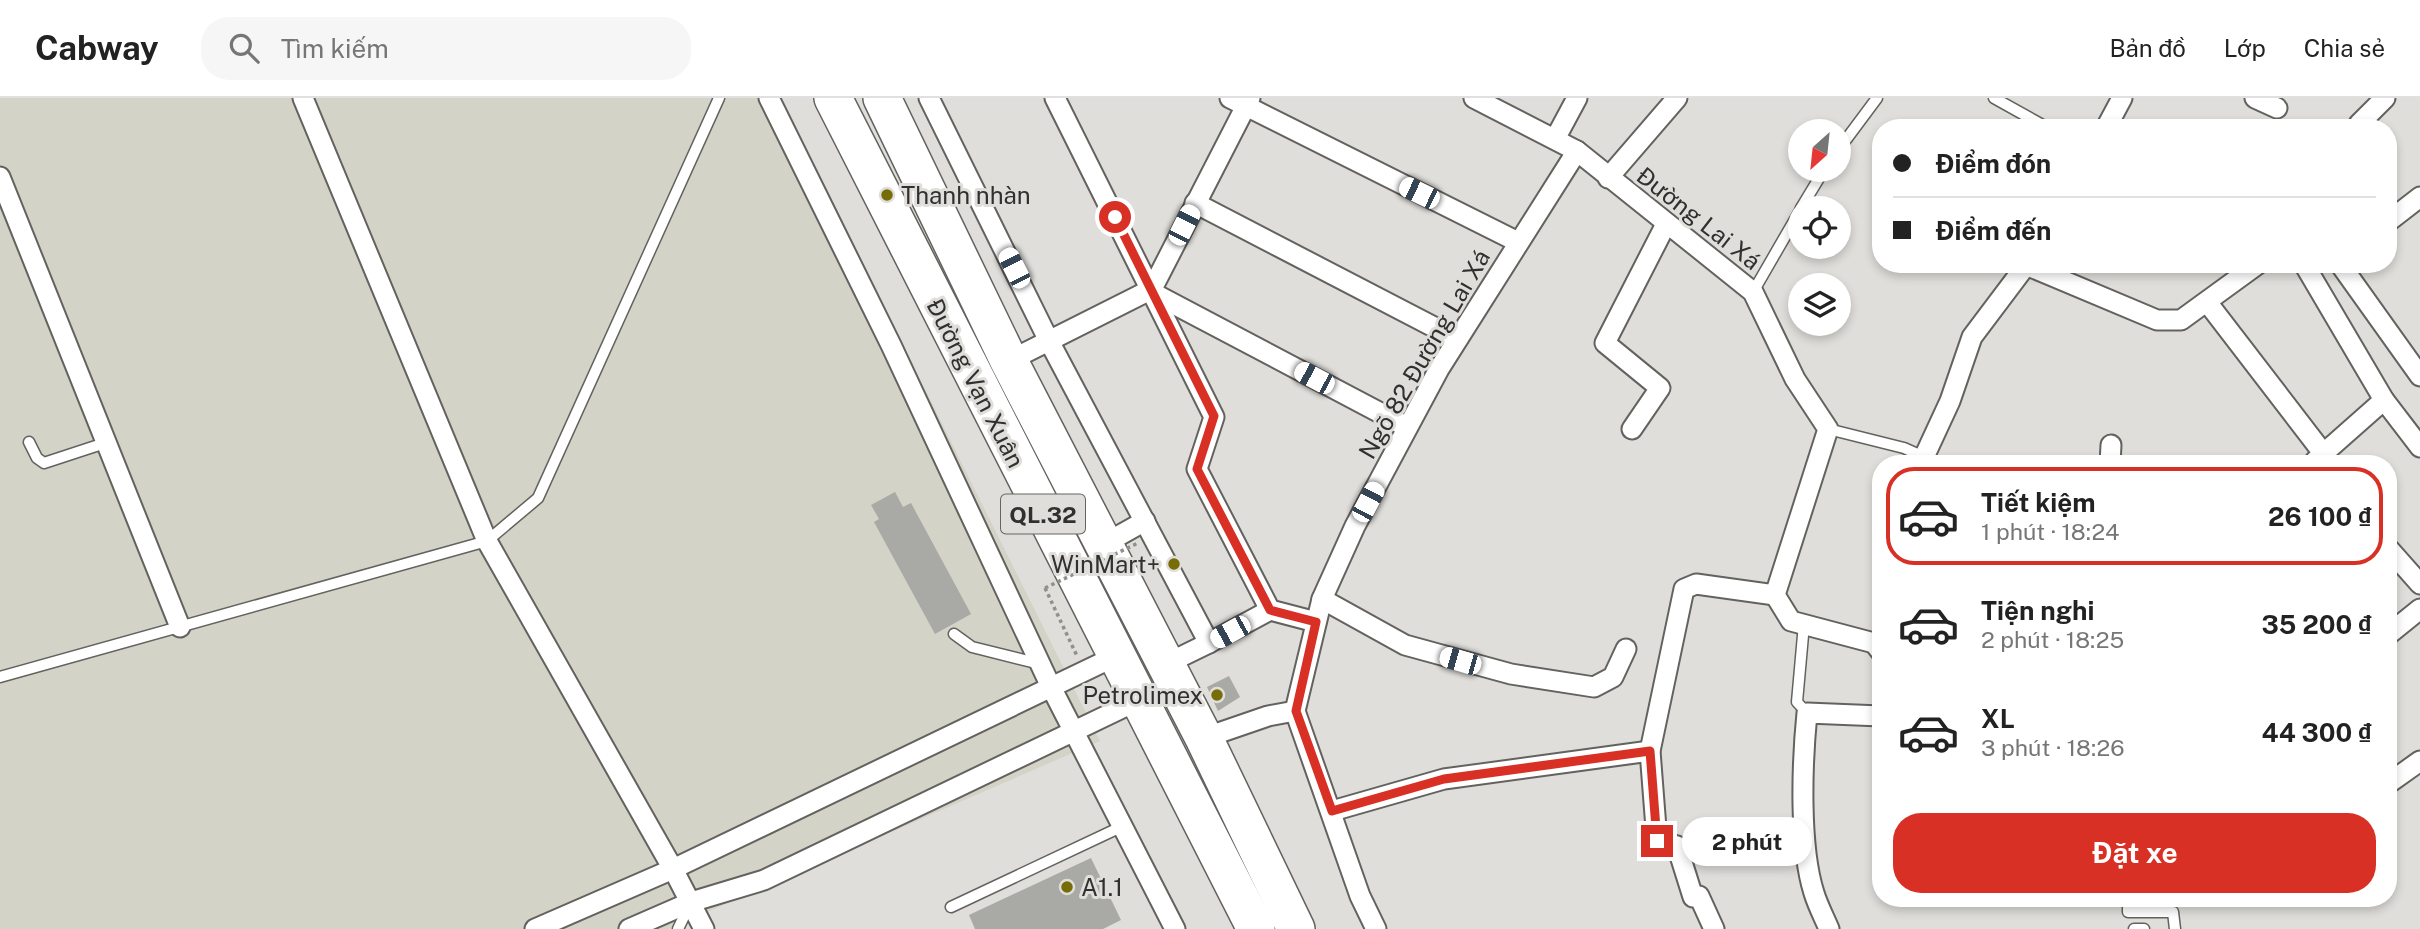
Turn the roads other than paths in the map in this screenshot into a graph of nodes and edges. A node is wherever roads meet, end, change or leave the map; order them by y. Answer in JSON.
{"nodes":[{"id":1,"x":303,"y":98,"type":"edge"},
{"id":2,"x":719,"y":98,"type":"edge"},
{"id":3,"x":769,"y":98,"type":"edge"},
{"id":4,"x":833,"y":98,"type":"edge"},
{"id":5,"x":882,"y":98,"type":"edge"},
{"id":6,"x":929,"y":98,"type":"edge"},
{"id":7,"x":1055,"y":98,"type":"edge"},
{"id":8,"x":1474,"y":98,"type":"edge"},
{"id":9,"x":1577,"y":98,"type":"edge"},
{"id":10,"x":1676,"y":98,"type":"edge"},
{"id":11,"x":1877,"y":98,"type":"edge"},
{"id":12,"x":1994,"y":98,"type":"edge"},
{"id":13,"x":2122,"y":98,"type":"edge"},
{"id":14,"x":2255,"y":98,"type":"edge"},
{"id":15,"x":2385,"y":98,"type":"edge"},
{"id":16,"x":1242,"y":101,"type":"edge"},
{"id":17,"x":2277,"y":108,"type":"dead end"},
{"id":18,"x":2032,"y":119,"type":"edge"},
{"id":19,"x":2111,"y":119,"type":"edge"},
{"id":20,"x":2364,"y":119,"type":"edge"},
{"id":21,"x":1852,"y":132,"type":"edge"},
{"id":22,"x":903,"y":138,"type":"junction"},
{"id":23,"x":1555,"y":139,"type":"junction"},
{"id":24,"x":1577,"y":151,"type":"junction"},
{"id":25,"x":864,"y":158,"type":"junction"},
{"id":26,"x":0,"y":177,"type":"edge"},
{"id":27,"x":1608,"y":178,"type":"junction"},
{"id":28,"x":2420,"y":197,"type":"edge"},
{"id":29,"x":1195,"y":203,"type":"junction"},
{"id":30,"x":2397,"y":215,"type":"edge"},
{"id":31,"x":1666,"y":225,"type":"junction"},
{"id":32,"x":1788,"y":231,"type":"edge"},
{"id":33,"x":1518,"y":242,"type":"junction"},
{"id":34,"x":2020,"y":273,"type":"edge"},
{"id":35,"x":2045,"y":273,"type":"edge"},
{"id":36,"x":2246,"y":273,"type":"edge"},
{"id":37,"x":2310,"y":273,"type":"edge"},
{"id":38,"x":2323,"y":273,"type":"edge"},
{"id":39,"x":2346,"y":273,"type":"edge"},
{"id":40,"x":2315,"y":281,"type":"junction"},
{"id":41,"x":1152,"y":290,"type":"junction"},
{"id":42,"x":1753,"y":292,"type":"junction"},
{"id":43,"x":2207,"y":302,"type":"junction"},
{"id":44,"x":1457,"y":339,"type":"junction"},
{"id":45,"x":1049,"y":341,"type":"junction"},
{"id":46,"x":1009,"y":361,"type":"junction"},
{"id":47,"x":2420,"y":376,"type":"edge"},
{"id":48,"x":2385,"y":400,"type":"junction"},
{"id":49,"x":1407,"y":428,"type":"junction"},
{"id":50,"x":1632,"y":429,"type":"dead end"},
{"id":51,"x":1828,"y":429,"type":"junction"},
{"id":52,"x":29,"y":442,"type":"dead end"},
{"id":53,"x":106,"y":443,"type":"junction"},
{"id":54,"x":2420,"y":447,"type":"edge"},
{"id":55,"x":1915,"y":455,"type":"edge"},
{"id":56,"x":1934,"y":455,"type":"edge"},
{"id":57,"x":2316,"y":455,"type":"edge"},
{"id":58,"x":2323,"y":455,"type":"edge"},
{"id":59,"x":1145,"y":521,"type":"junction"},
{"id":60,"x":487,"y":541,"type":"junction"},
{"id":61,"x":1121,"y":543,"type":"junction"},
{"id":62,"x":2397,"y":558,"type":"edge"},
{"id":63,"x":2420,"y":584,"type":"edge"},
{"id":64,"x":1775,"y":595,"type":"junction"},
{"id":65,"x":1322,"y":599,"type":"junction"},
{"id":66,"x":2420,"y":609,"type":"edge"},
{"id":67,"x":1270,"y":610,"type":"junction"},
{"id":68,"x":1316,"y":622,"type":"junction"},
{"id":69,"x":1804,"y":624,"type":"junction"},
{"id":70,"x":180,"y":627,"type":"junction"},
{"id":71,"x":2397,"y":628,"type":"edge"},
{"id":72,"x":954,"y":635,"type":"dead end"},
{"id":73,"x":1872,"y":642,"type":"edge"},
{"id":74,"x":1209,"y":643,"type":"junction"},
{"id":75,"x":1626,"y":649,"type":"dead end"},
{"id":76,"x":1116,"y":656,"type":"junction"},
{"id":77,"x":1040,"y":664,"type":"junction"},
{"id":78,"x":1166,"y":664,"type":"junction"},
{"id":79,"x":0,"y":677,"type":"edge"},
{"id":80,"x":1051,"y":687,"type":"junction"},
{"id":81,"x":1140,"y":699,"type":"junction"},
{"id":82,"x":1296,"y":711,"type":"junction"},
{"id":83,"x":1807,"y":713,"type":"junction"},
{"id":84,"x":1872,"y":716,"type":"edge"},
{"id":85,"x":1075,"y":728,"type":"junction"},
{"id":86,"x":1204,"y":738,"type":"junction"},
{"id":87,"x":1650,"y":751,"type":"junction"},
{"id":88,"x":2419,"y":765,"type":"edge"},
{"id":89,"x":2397,"y":778,"type":"edge"},
{"id":90,"x":1332,"y":811,"type":"junction"},
{"id":91,"x":1124,"y":826,"type":"junction"},
{"id":92,"x":673,"y":869,"type":"junction"},
{"id":93,"x":691,"y":902,"type":"junction"},
{"id":94,"x":951,"y":907,"type":"dead end"},
{"id":95,"x":2128,"y":907,"type":"edge"},
{"id":96,"x":535,"y":929,"type":"edge"},
{"id":97,"x":629,"y":929,"type":"edge"},
{"id":98,"x":678,"y":929,"type":"edge"},
{"id":99,"x":704,"y":929,"type":"edge"},
{"id":100,"x":1175,"y":929,"type":"edge"},
{"id":101,"x":1256,"y":929,"type":"edge"},
{"id":102,"x":1296,"y":929,"type":"edge"},
{"id":103,"x":1376,"y":929,"type":"edge"},
{"id":104,"x":1714,"y":929,"type":"edge"},
{"id":105,"x":1829,"y":929,"type":"edge"},
{"id":106,"x":2134,"y":929,"type":"edge"},
{"id":107,"x":2144,"y":929,"type":"edge"},
{"id":108,"x":2175,"y":929,"type":"edge"}],
"edges":[{"from":1,"to":60,"type":"street"},
{"from":2,"to":60,"type":"lane"},
{"from":3,"to":77,"type":"street"},
{"from":4,"to":25,"type":"highway","name":"Đường Vạn Xuân","number":"QL.32"},
{"from":5,"to":22,"type":"highway","name":"Đường Vạn Xuân","number":"QL.32"},
{"from":6,"to":45,"type":"street"},
{"from":7,"to":41,"type":"street"},
{"from":8,"to":23,"type":"street","name":"Đường Lai Xá"},
{"from":9,"to":23,"type":"street"},
{"from":10,"to":27,"type":"street"},
{"from":11,"to":21,"type":"lane"},
{"from":12,"to":18,"type":"lane"},
{"from":13,"to":19,"type":"street"},
{"from":14,"to":17,"type":"street"},
{"from":15,"to":20,"type":"street"},
{"from":16,"to":29,"type":"street"},
{"from":16,"to":33,"type":"street"},
{"from":22,"to":25,"type":"highway"},
{"from":22,"to":46,"type":"highway","name":"Đường Vạn Xuân","number":"QL.32"},
{"from":23,"to":24,"type":"street","name":"Đường Lai Xá"},
{"from":24,"to":27,"type":"street","name":"Đường Lai Xá"},
{"from":24,"to":33,"type":"street","name":"Ngõ 82 Đường Lai Xá"},
{"from":25,"to":76,"type":"highway","name":"Đường Vạn Xuân","number":"QL.32"},
{"from":26,"to":53,"type":"street"},
{"from":27,"to":31,"type":"street","name":"Đường Lai Xá"},
{"from":28,"to":30,"type":"street"},
{"from":29,"to":41,"type":"street"},
{"from":29,"to":44,"type":"street"},
{"from":31,"to":42,"type":"street","name":"Đường Lai Xá"},
{"from":31,"to":50,"type":"street"},
{"from":32,"to":42,"type":"lane"},
{"from":33,"to":44,"type":"street","name":"Ngõ 82 Đường Lai Xá"},
{"from":34,"to":56,"type":"street"},
{"from":35,"to":43,"type":"street"},
{"from":36,"to":43,"type":"street"},
{"from":37,"to":40,"type":"street"},
{"from":38,"to":40,"type":"street"},
{"from":39,"to":47,"type":"street"},
{"from":40,"to":48,"type":"street"},
{"from":41,"to":45,"type":"street"},
{"from":41,"to":49,"type":"street"},
{"from":41,"to":67,"type":"street"},
{"from":42,"to":51,"type":"street","name":"Đường Lai Xá"},
{"from":43,"to":57,"type":"street"},
{"from":44,"to":49,"type":"street","name":"Ngõ 82 Đường Lai Xá"},
{"from":45,"to":46,"type":"street"},
{"from":45,"to":59,"type":"street"},
{"from":46,"to":61,"type":"highway","name":"Đường Vạn Xuân","number":"QL.32"},
{"from":48,"to":54,"type":"street"},
{"from":48,"to":58,"type":"street"},
{"from":49,"to":65,"type":"street","name":"Ngõ 82 Đường Lai Xá"},
{"from":51,"to":55,"type":"lane"},
{"from":51,"to":64,"type":"street"},
{"from":52,"to":53,"type":"lane"},
{"from":53,"to":70,"type":"street"},
{"from":59,"to":61,"type":"street"},
{"from":59,"to":74,"type":"street"},
{"from":60,"to":70,"type":"lane"},
{"from":60,"to":92,"type":"street"},
{"from":61,"to":78,"type":"highway","name":"Đường Vạn Xuân","number":"QL.32"},
{"from":62,"to":63,"type":"street"},
{"from":64,"to":69,"type":"street"},
{"from":64,"to":87,"type":"street"},
{"from":65,"to":68,"type":"street","name":"Ngõ 82 Đường Lai Xá"},
{"from":65,"to":75,"type":"street"},
{"from":66,"to":71,"type":"street"},
{"from":67,"to":68,"type":"street"},
{"from":67,"to":74,"type":"street"},
{"from":68,"to":82,"type":"street","name":"Ngõ 82 Đường Lai Xá"},
{"from":69,"to":73,"type":"street"},
{"from":69,"to":83,"type":"lane"},
{"from":70,"to":79,"type":"lane"},
{"from":72,"to":77,"type":"lane"},
{"from":74,"to":78,"type":"street"},
{"from":76,"to":80,"type":"street"},
{"from":76,"to":81,"type":"highway","name":"Đường Vạn Xuân","number":"QL.32"},
{"from":77,"to":80,"type":"street"},
{"from":78,"to":86,"type":"highway","name":"Đường Vạn Xuân","number":"QL.32"},
{"from":80,"to":85,"type":"street"},
{"from":80,"to":92,"type":"street"},
{"from":81,"to":85,"type":"street"},
{"from":81,"to":101,"type":"highway","name":"Đường Vạn Xuân","number":"QL.32"},
{"from":82,"to":86,"type":"street"},
{"from":82,"to":90,"type":"street"},
{"from":83,"to":84,"type":"street"},
{"from":83,"to":105,"type":"street"},
{"from":85,"to":91,"type":"street"},
{"from":85,"to":93,"type":"street"},
{"from":86,"to":102,"type":"highway","name":"Đường Vạn Xuân","number":"QL.32"},
{"from":87,"to":90,"type":"street"},
{"from":87,"to":104,"type":"street"},
{"from":88,"to":89,"type":"street"},
{"from":90,"to":103,"type":"street"},
{"from":91,"to":94,"type":"lane"},
{"from":91,"to":100,"type":"street"},
{"from":92,"to":93,"type":"street"},
{"from":92,"to":96,"type":"street"},
{"from":93,"to":97,"type":"street"},
{"from":93,"to":98,"type":"lane"},
{"from":93,"to":99,"type":"street"},
{"from":95,"to":108,"type":"lane"},
{"from":106,"to":107,"type":"lane"}]}
